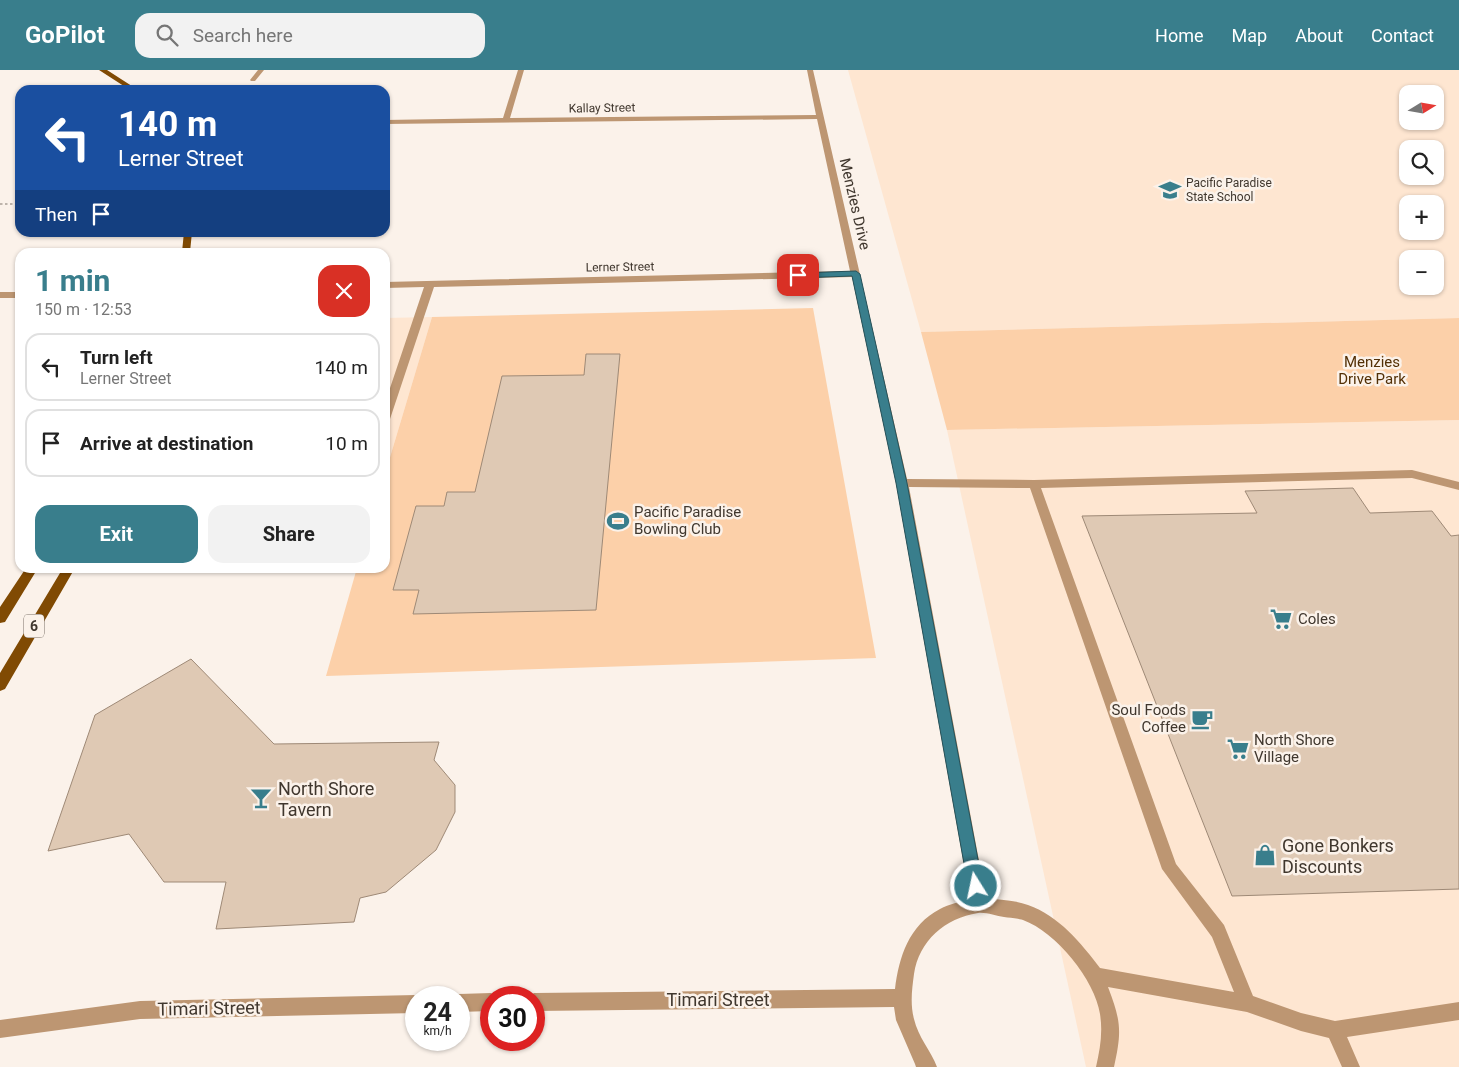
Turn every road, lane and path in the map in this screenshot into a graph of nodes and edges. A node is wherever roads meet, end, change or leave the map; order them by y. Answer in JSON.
{"nodes":[{"id":1,"x":102,"y":70,"type":"edge"},
{"id":2,"x":261,"y":70,"type":"edge"},
{"id":3,"x":521,"y":70,"type":"edge"},
{"id":4,"x":810,"y":70,"type":"edge"},
{"id":5,"x":253,"y":80,"type":"dead end"},
{"id":6,"x":127,"y":85,"type":"edge"},
{"id":7,"x":820,"y":117,"type":"junction"},
{"id":8,"x":506,"y":120,"type":"junction"},
{"id":9,"x":390,"y":122,"type":"edge"},
{"id":10,"x":0,"y":204,"type":"edge"},
{"id":11,"x":15,"y":204,"type":"edge"},
{"id":12,"x":856,"y":274,"type":"junction"},
{"id":13,"x":430,"y":284,"type":"junction"},
{"id":14,"x":390,"y":285,"type":"edge"},
{"id":15,"x":0,"y":295,"type":"edge"},
{"id":16,"x":15,"y":295,"type":"edge"},
{"id":17,"x":390,"y":404,"type":"edge"},
{"id":18,"x":902,"y":483,"type":"junction"},
{"id":19,"x":1034,"y":484,"type":"junction"},
{"id":20,"x":1459,"y":486,"type":"edge"},
{"id":21,"x":29,"y":573,"type":"edge"},
{"id":22,"x":66,"y":573,"type":"edge"},
{"id":23,"x":0,"y":618,"type":"edge"},
{"id":24,"x":0,"y":685,"type":"edge"},
{"id":25,"x":979,"y":905,"type":"junction"},
{"id":26,"x":1094,"y":976,"type":"junction"},
{"id":27,"x":902,"y":998,"type":"junction"},
{"id":28,"x":545,"y":1002,"type":"edge"},
{"id":29,"x":1247,"y":1003,"type":"junction"},
{"id":30,"x":405,"y":1004,"type":"edge"},
{"id":31,"x":1459,"y":1011,"type":"edge"},
{"id":32,"x":1,"y":1029,"type":"edge"},
{"id":33,"x":1335,"y":1030,"type":"junction"},
{"id":34,"x":928,"y":1067,"type":"edge"},
{"id":35,"x":1105,"y":1067,"type":"edge"},
{"id":36,"x":1350,"y":1067,"type":"edge"}],
"edges":[{"from":1,"to":6,"type":"main road"},
{"from":2,"to":5,"type":"street"},
{"from":3,"to":8,"type":"street"},
{"from":4,"to":7,"type":"street","name":"Menzies Drive"},
{"from":7,"to":8,"type":"street","name":"Kallay Street"},
{"from":7,"to":12,"type":"street","name":"Menzies Drive"},
{"from":8,"to":9,"type":"street","name":"Kallay Street"},
{"from":10,"to":11,"type":"path"},
{"from":12,"to":13,"type":"street","name":"Lerner Street"},
{"from":12,"to":18,"type":"street","name":"Menzies Drive"},
{"from":13,"to":14,"type":"street","name":"Lerner Street"},
{"from":13,"to":17,"type":"street"},
{"from":15,"to":16,"type":"street"},
{"from":18,"to":19,"type":"street"},
{"from":18,"to":25,"type":"street","name":"Menzies Drive"},
{"from":19,"to":20,"type":"street"},
{"from":19,"to":29,"type":"street"},
{"from":21,"to":23,"type":"main road","number":"6"},
{"from":22,"to":24,"type":"main road","number":"6"},
{"from":25,"to":26,"type":"street"},
{"from":25,"to":27,"type":"street"},
{"from":26,"to":29,"type":"street"},
{"from":26,"to":35,"type":"street"},
{"from":27,"to":28,"type":"street","name":"Timari Street"},
{"from":27,"to":34,"type":"street"},
{"from":29,"to":33,"type":"street"},
{"from":30,"to":32,"type":"street","name":"Timari Street"},
{"from":31,"to":33,"type":"street"},
{"from":33,"to":36,"type":"street"}]}
